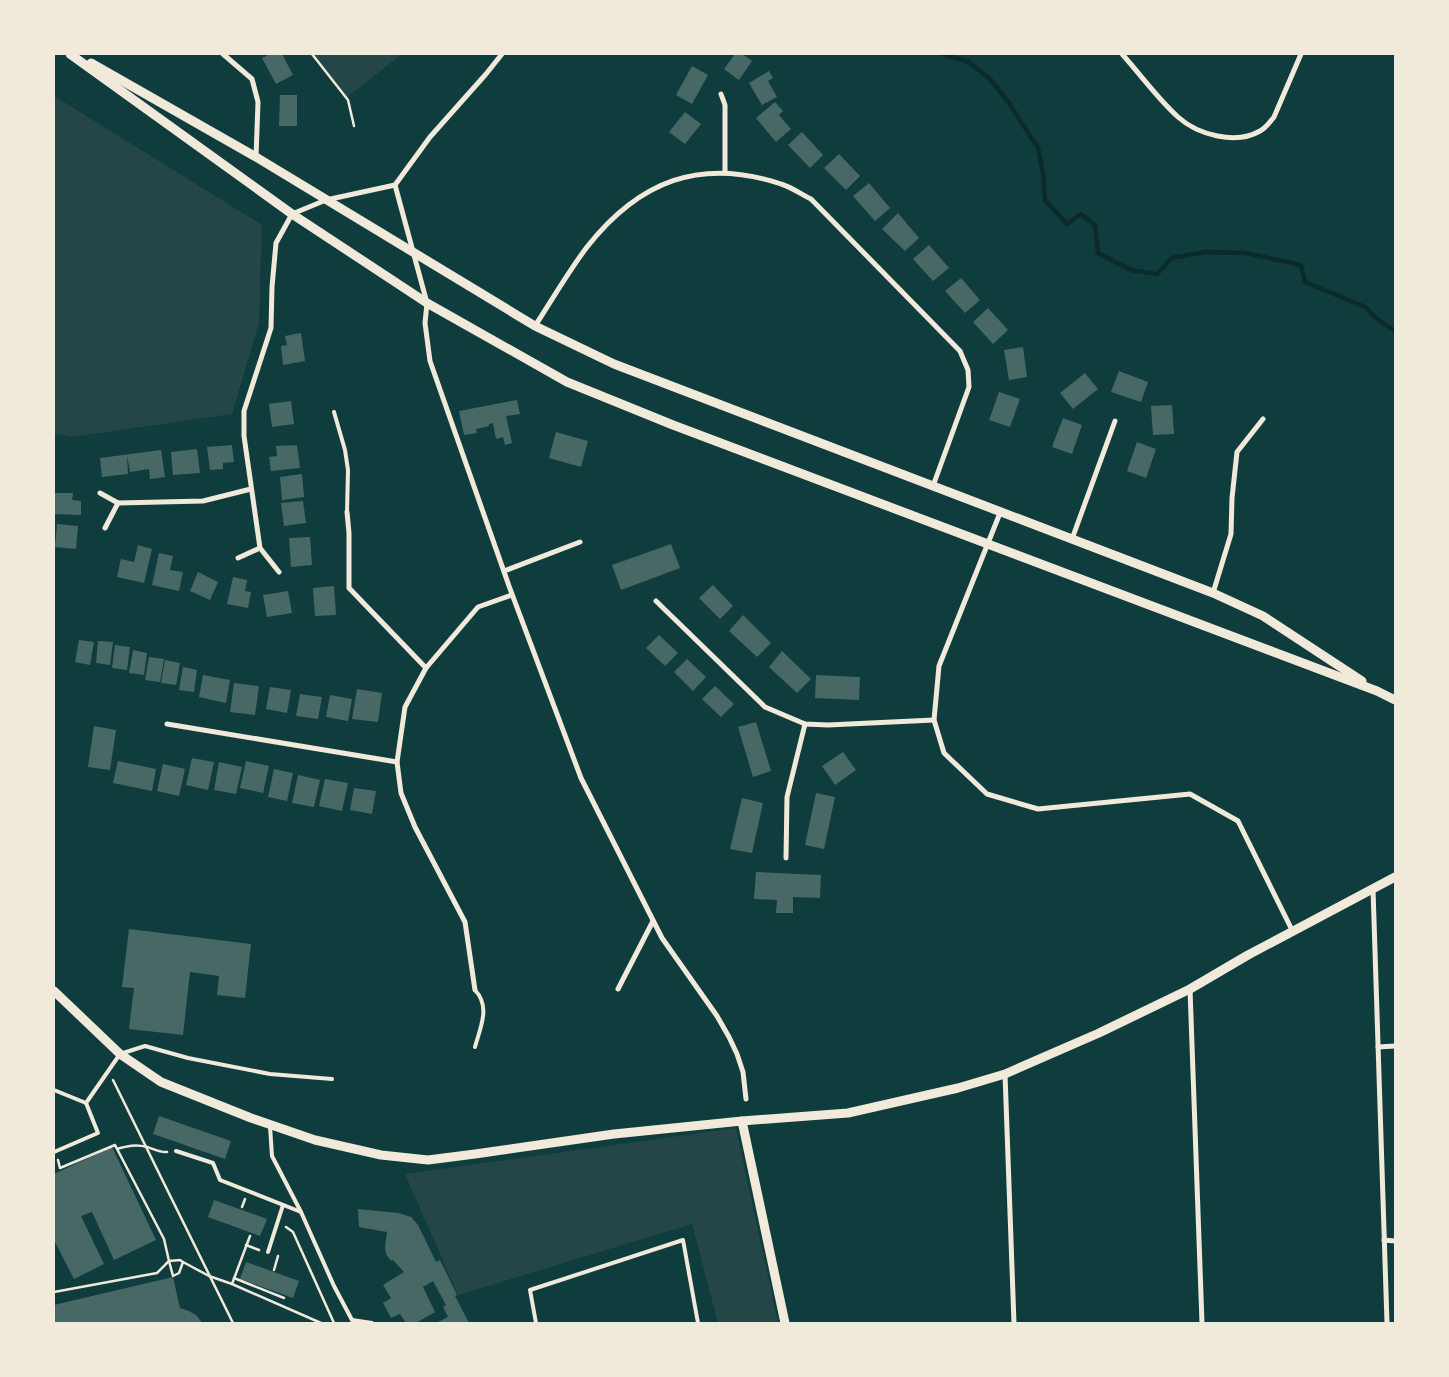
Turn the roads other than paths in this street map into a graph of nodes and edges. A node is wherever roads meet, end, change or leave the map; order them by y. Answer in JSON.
{"nodes":[{"id":1,"x":70,"y":54,"type":"edge"},
{"id":2,"x":75,"y":54,"type":"edge"},
{"id":3,"x":223,"y":54,"type":"edge"},
{"id":4,"x":502,"y":54,"type":"edge"},
{"id":5,"x":1122,"y":54,"type":"edge"},
{"id":6,"x":1301,"y":54,"type":"edge"},
{"id":7,"x":721,"y":94,"type":"dead end"},
{"id":8,"x":256,"y":157,"type":"junction"},
{"id":9,"x":725,"y":172,"type":"junction"},
{"id":10,"x":395,"y":185,"type":"junction"},
{"id":11,"x":326,"y":200,"type":"junction"},
{"id":12,"x":292,"y":214,"type":"junction"},
{"id":13,"x":414,"y":254,"type":"junction"},
{"id":14,"x":426,"y":303,"type":"junction"},
{"id":15,"x":535,"y":326,"type":"junction"},
{"id":16,"x":334,"y":412,"type":"dead end"},
{"id":17,"x":1263,"y":419,"type":"dead end"},
{"id":18,"x":1115,"y":421,"type":"dead end"},
{"id":19,"x":933,"y":487,"type":"junction"},
{"id":20,"x":251,"y":489,"type":"junction"},
{"id":21,"x":100,"y":493,"type":"dead end"},
{"id":22,"x":118,"y":503,"type":"junction"},
{"id":23,"x":347,"y":512,"type":"joint"},
{"id":24,"x":1000,"y":513,"type":"junction"},
{"id":25,"x":105,"y":528,"type":"dead end"},
{"id":26,"x":1072,"y":539,"type":"junction"},
{"id":27,"x":580,"y":542,"type":"dead end"},
{"id":28,"x":988,"y":544,"type":"junction"},
{"id":29,"x":260,"y":548,"type":"junction"},
{"id":30,"x":238,"y":558,"type":"dead end"},
{"id":31,"x":504,"y":571,"type":"junction"},
{"id":32,"x":279,"y":572,"type":"dead end"},
{"id":33,"x":1213,"y":593,"type":"junction"},
{"id":34,"x":512,"y":595,"type":"junction"},
{"id":35,"x":656,"y":602,"type":"dead end"},
{"id":36,"x":426,"y":668,"type":"junction"},
{"id":37,"x":1377,"y":691,"type":"junction"},
{"id":38,"x":1395,"y":700,"type":"edge"},
{"id":39,"x":934,"y":720,"type":"junction"},
{"id":40,"x":167,"y":724,"type":"dead end"},
{"id":41,"x":805,"y":724,"type":"junction"},
{"id":42,"x":397,"y":762,"type":"junction"},
{"id":43,"x":786,"y":858,"type":"dead end"},
{"id":44,"x":1395,"y":877,"type":"edge"},
{"id":45,"x":1373,"y":889,"type":"junction"},
{"id":46,"x":653,"y":921,"type":"junction"},
{"id":47,"x":1293,"y":932,"type":"junction"},
{"id":48,"x":618,"y":989,"type":"dead end"},
{"id":49,"x":1190,"y":989,"type":"junction"},
{"id":50,"x":54,"y":990,"type":"edge"},
{"id":51,"x":475,"y":990,"type":"joint"},
{"id":52,"x":1378,"y":1046,"type":"junction"},
{"id":53,"x":1395,"y":1046,"type":"edge"},
{"id":54,"x":474,"y":1047,"type":"dead end"},
{"id":55,"x":120,"y":1054,"type":"junction"},
{"id":56,"x":1005,"y":1074,"type":"junction"},
{"id":57,"x":332,"y":1079,"type":"dead end"},
{"id":58,"x":54,"y":1090,"type":"edge"},
{"id":59,"x":746,"y":1099,"type":"dead end"},
{"id":60,"x":86,"y":1103,"type":"junction"},
{"id":61,"x":742,"y":1121,"type":"junction"},
{"id":62,"x":270,"y":1124,"type":"junction"},
{"id":63,"x":55,"y":1151,"type":"edge"},
{"id":64,"x":176,"y":1151,"type":"road end"},
{"id":65,"x":283,"y":1205,"type":"junction"},
{"id":66,"x":301,"y":1212,"type":"junction"},
{"id":67,"x":1384,"y":1240,"type":"junction"},
{"id":68,"x":1395,"y":1241,"type":"edge"},
{"id":69,"x":268,"y":1252,"type":"dead end"},
{"id":70,"x":351,"y":1322,"type":"edge"},
{"id":71,"x":372,"y":1323,"type":"edge"},
{"id":72,"x":536,"y":1323,"type":"edge"},
{"id":73,"x":698,"y":1323,"type":"edge"},
{"id":74,"x":785,"y":1323,"type":"edge"},
{"id":75,"x":1014,"y":1323,"type":"edge"},
{"id":76,"x":1202,"y":1323,"type":"edge"},
{"id":77,"x":1387,"y":1323,"type":"edge"}],
"edges":[{"from":1,"to":12,"type":"street"},
{"from":2,"to":8,"type":"street"},
{"from":3,"to":8,"type":"street"},
{"from":4,"to":10,"type":"street"},
{"from":5,"to":6,"type":"street"},
{"from":7,"to":9,"type":"street"},
{"from":8,"to":11,"type":"street"},
{"from":9,"to":15,"type":"street"},
{"from":9,"to":19,"type":"street"},
{"from":10,"to":11,"type":"street"},
{"from":10,"to":13,"type":"street"},
{"from":11,"to":12,"type":"street"},
{"from":11,"to":13,"type":"street"},
{"from":12,"to":14,"type":"street"},
{"from":12,"to":20,"type":"street"},
{"from":13,"to":14,"type":"street"},
{"from":13,"to":15,"type":"street"},
{"from":14,"to":28,"type":"street"},
{"from":14,"to":31,"type":"street"},
{"from":15,"to":19,"type":"street"},
{"from":16,"to":23,"type":"lane"},
{"from":17,"to":33,"type":"street"},
{"from":18,"to":26,"type":"street"},
{"from":19,"to":24,"type":"street"},
{"from":20,"to":22,"type":"street"},
{"from":20,"to":29,"type":"street"},
{"from":21,"to":22,"type":"street"},
{"from":22,"to":25,"type":"street"},
{"from":23,"to":36,"type":"street"},
{"from":24,"to":26,"type":"street"},
{"from":24,"to":28,"type":"street"},
{"from":26,"to":33,"type":"street"},
{"from":27,"to":31,"type":"street"},
{"from":28,"to":37,"type":"street"},
{"from":28,"to":39,"type":"street"},
{"from":29,"to":30,"type":"street"},
{"from":29,"to":32,"type":"street"},
{"from":31,"to":34,"type":"street"},
{"from":33,"to":37,"type":"street"},
{"from":34,"to":36,"type":"street"},
{"from":34,"to":46,"type":"street"},
{"from":35,"to":41,"type":"street"},
{"from":36,"to":42,"type":"street"},
{"from":37,"to":38,"type":"street"},
{"from":39,"to":41,"type":"street"},
{"from":39,"to":47,"type":"street"},
{"from":40,"to":42,"type":"street"},
{"from":41,"to":43,"type":"street"},
{"from":42,"to":51,"type":"street"},
{"from":44,"to":45,"type":"street"},
{"from":45,"to":47,"type":"street"},
{"from":45,"to":52,"type":"street"},
{"from":46,"to":48,"type":"street"},
{"from":46,"to":59,"type":"street"},
{"from":47,"to":49,"type":"street"},
{"from":49,"to":56,"type":"street"},
{"from":49,"to":76,"type":"street"},
{"from":50,"to":55,"type":"street"},
{"from":51,"to":54,"type":"lane"},
{"from":52,"to":53,"type":"street"},
{"from":52,"to":67,"type":"street"},
{"from":55,"to":57,"type":"lane"},
{"from":55,"to":60,"type":"lane"},
{"from":55,"to":62,"type":"street"},
{"from":56,"to":61,"type":"street"},
{"from":56,"to":75,"type":"street"},
{"from":58,"to":60,"type":"lane"},
{"from":60,"to":63,"type":"lane"},
{"from":61,"to":62,"type":"street"},
{"from":61,"to":74,"type":"street"},
{"from":62,"to":66,"type":"lane"},
{"from":64,"to":65,"type":"lane"},
{"from":65,"to":66,"type":"lane"},
{"from":65,"to":69,"type":"lane"},
{"from":66,"to":70,"type":"lane"},
{"from":67,"to":68,"type":"street"},
{"from":67,"to":77,"type":"street"},
{"from":70,"to":71,"type":"lane"},
{"from":72,"to":73,"type":"lane"}]}
